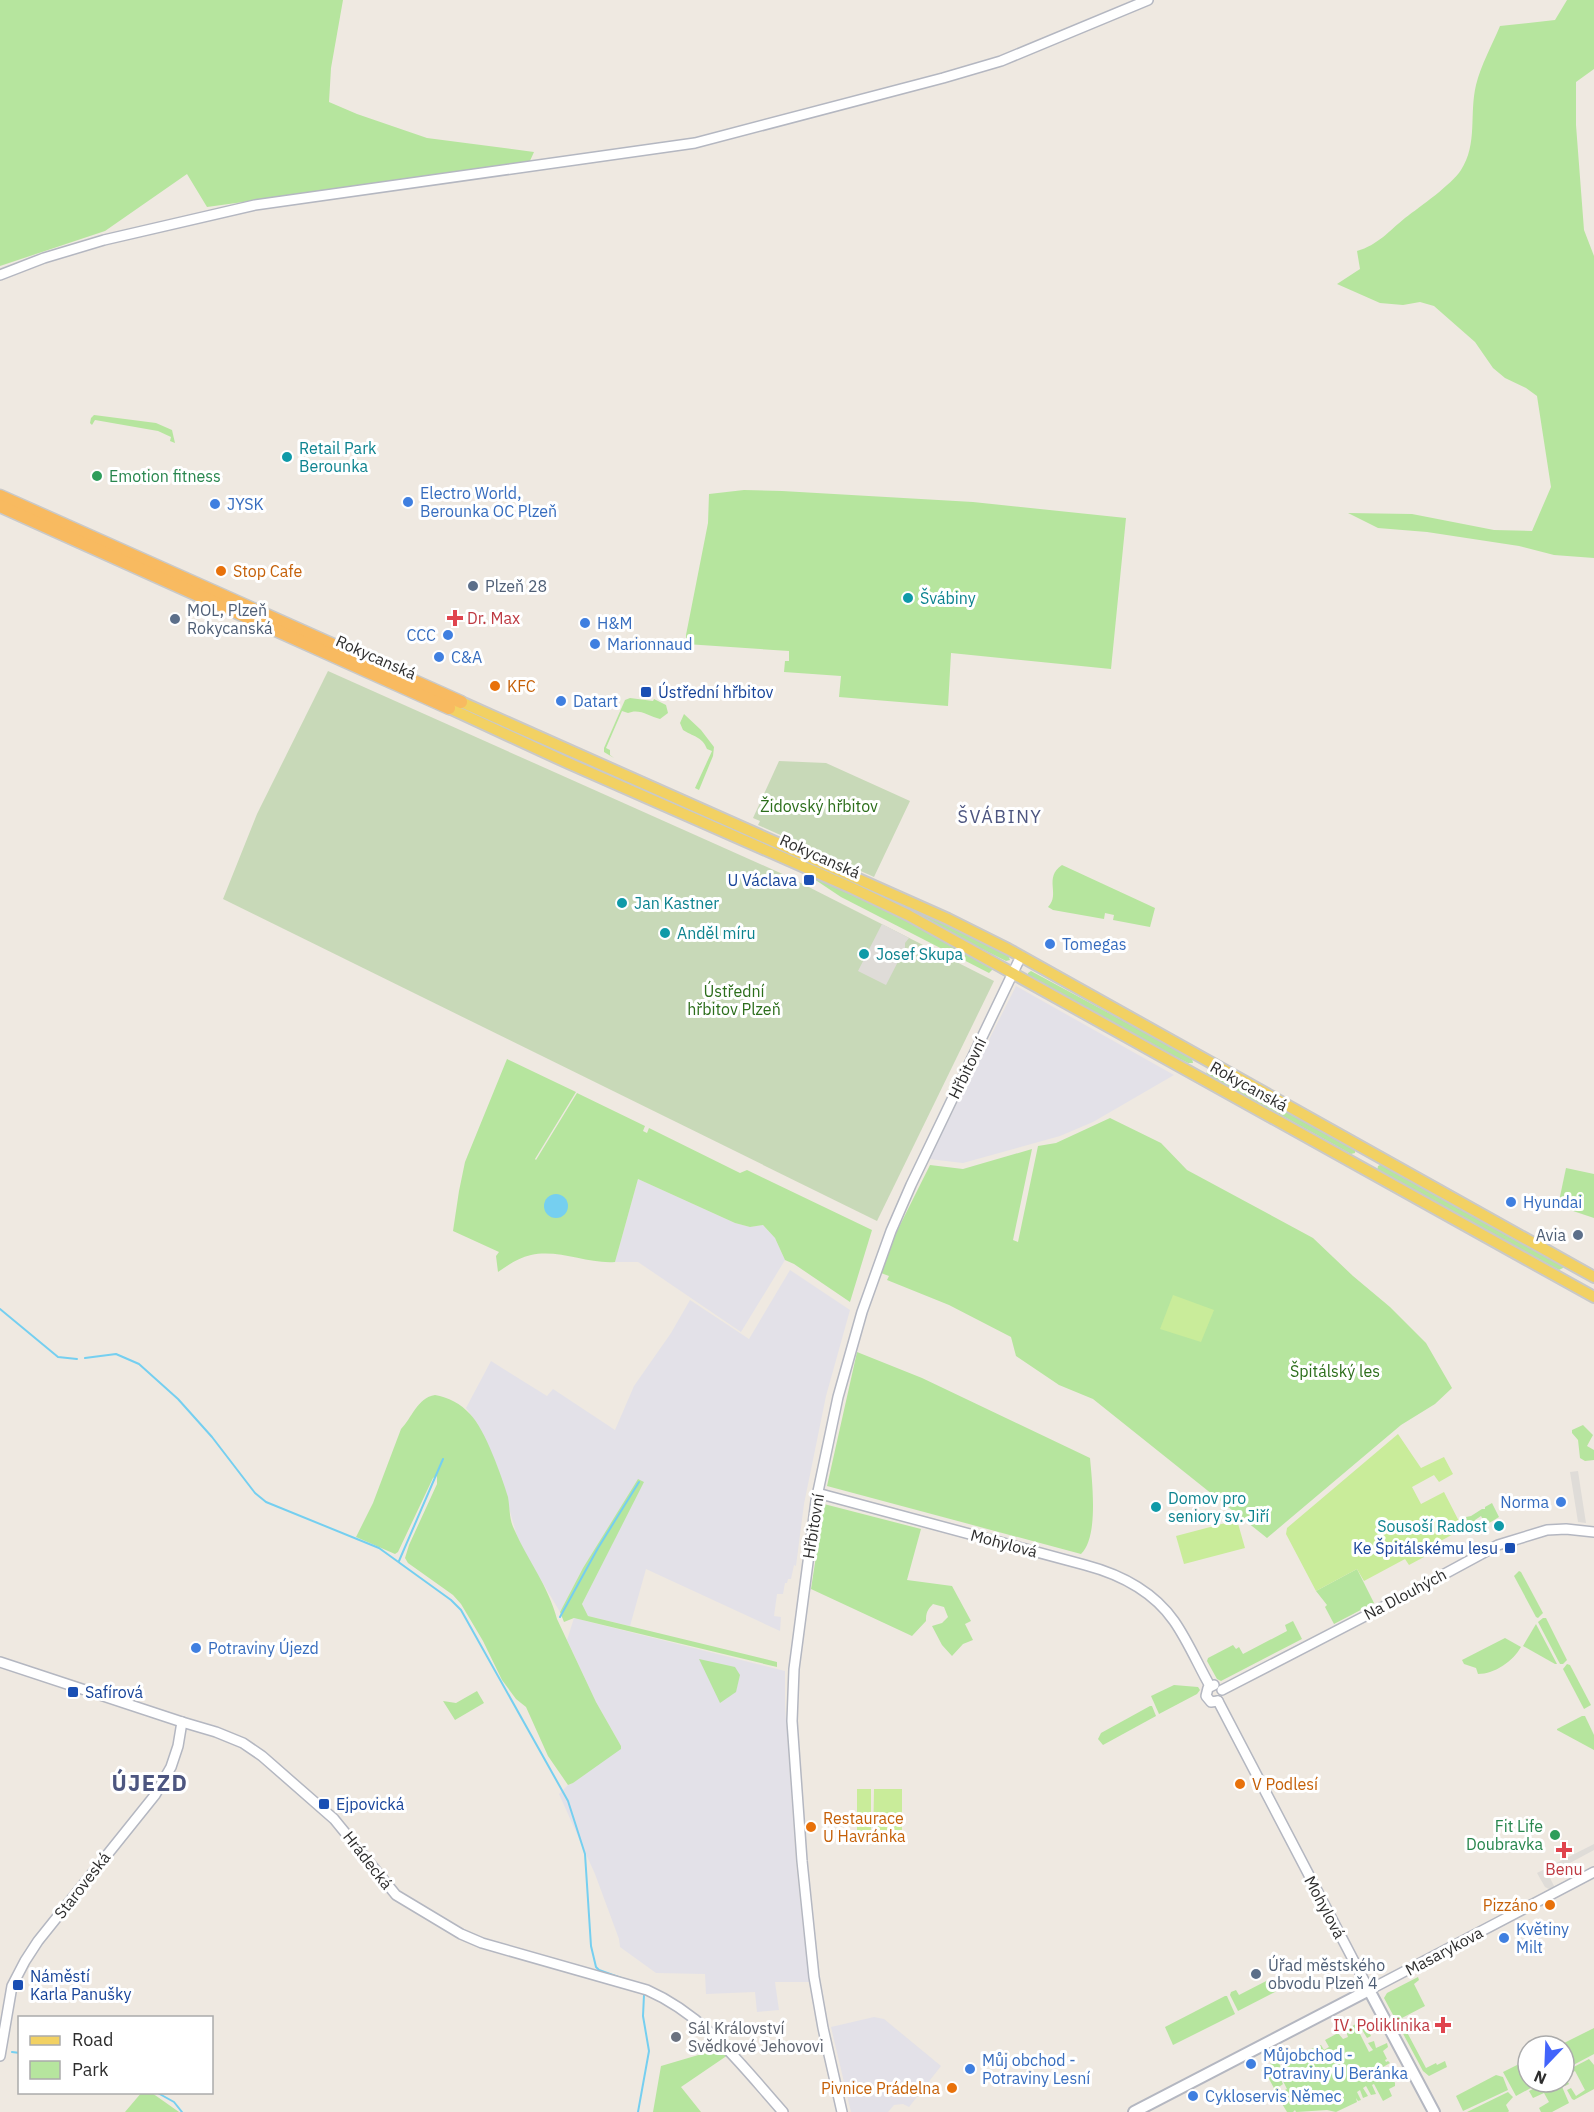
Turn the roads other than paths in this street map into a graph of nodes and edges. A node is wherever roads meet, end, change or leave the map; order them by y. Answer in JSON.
{"nodes":[{"id":1,"x":1148,"y":0,"type":"edge"},
{"id":2,"x":0,"y":275,"type":"edge"},
{"id":3,"x":1,"y":503,"type":"edge"},
{"id":4,"x":461,"y":702,"type":"joint"},
{"id":5,"x":449,"y":708,"type":"joint"},
{"id":6,"x":1022,"y":956,"type":"junction"},
{"id":7,"x":1013,"y":973,"type":"junction"},
{"id":8,"x":1594,"y":1277,"type":"edge"},
{"id":9,"x":1594,"y":1297,"type":"edge"},
{"id":10,"x":817,"y":1493,"type":"junction"},
{"id":11,"x":1594,"y":1532,"type":"edge"},
{"id":12,"x":0,"y":1662,"type":"edge"},
{"id":13,"x":1210,"y":1686,"type":"junction"},
{"id":14,"x":1223,"y":1689,"type":"junction"},
{"id":15,"x":1218,"y":1701,"type":"junction"},
{"id":16,"x":182,"y":1722,"type":"junction"},
{"id":17,"x":1594,"y":1872,"type":"edge"},
{"id":18,"x":1369,"y":1990,"type":"junction"},
{"id":19,"x":0,"y":2056,"type":"edge"},
{"id":20,"x":783,"y":2112,"type":"edge"},
{"id":21,"x":842,"y":2112,"type":"edge"},
{"id":22,"x":1134,"y":2112,"type":"edge"},
{"id":23,"x":1434,"y":2112,"type":"edge"}],
"edges":[{"from":1,"to":2,"type":"street"},
{"from":3,"to":4,"type":"highway","name":"Rokycanská"},
{"from":3,"to":5,"type":"highway","name":"Rokycanská"},
{"from":4,"to":6,"type":"main road","name":"Rokycanská"},
{"from":5,"to":7,"type":"main road","name":"Rokycanská"},
{"from":6,"to":7,"type":"street","name":"Hřbitovní"},
{"from":6,"to":8,"type":"main road","name":"Rokycanská"},
{"from":7,"to":9,"type":"main road","name":"Rokycanská"},
{"from":7,"to":10,"type":"street","name":"Hřbitovní"},
{"from":10,"to":13,"type":"street","name":"Mohylová"},
{"from":10,"to":21,"type":"street","name":"Hřbitovní"},
{"from":11,"to":14,"type":"street","name":"Na Dlouhých"},
{"from":12,"to":16,"type":"street","name":"Hrádecká"},
{"from":13,"to":14,"type":"street"},
{"from":13,"to":15,"type":"street"},
{"from":14,"to":15,"type":"street"},
{"from":15,"to":18,"type":"street","name":"Mohylová"},
{"from":16,"to":19,"type":"street","name":"Staroveská"},
{"from":16,"to":20,"type":"street","name":"Hrádecká"},
{"from":17,"to":18,"type":"street","name":"Masarykova"},
{"from":18,"to":22,"type":"main road","name":"Masarykova"},
{"from":18,"to":23,"type":"main road","name":"Mohylová"}]}
